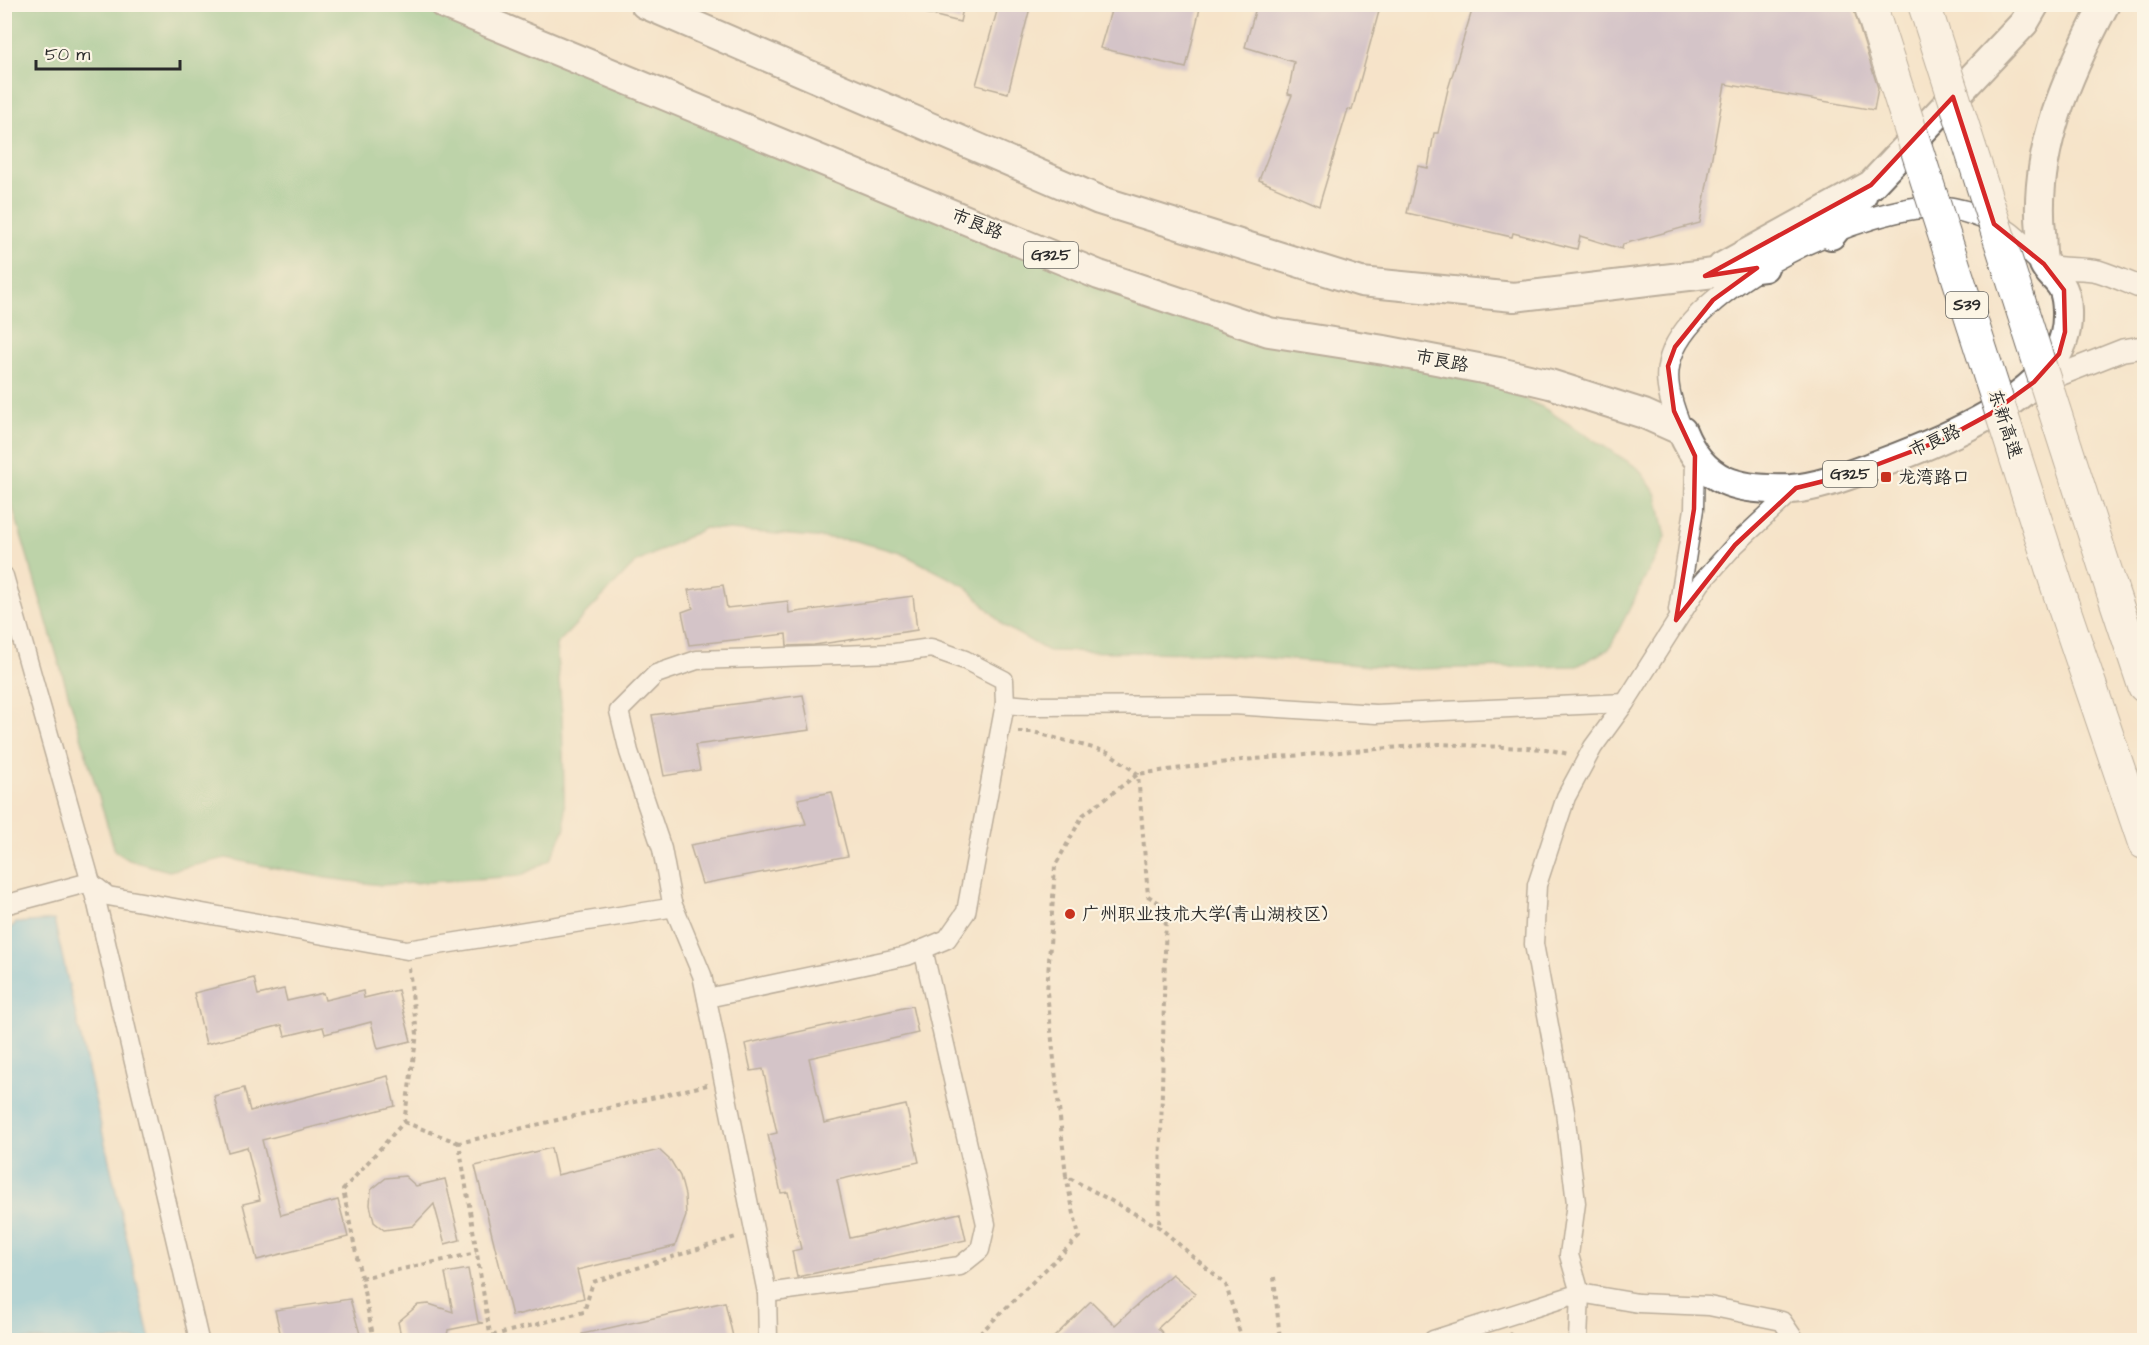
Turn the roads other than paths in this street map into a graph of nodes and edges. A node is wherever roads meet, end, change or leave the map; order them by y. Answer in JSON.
{"nodes":[{"id":1,"x":444,"y":4,"type":"edge"},
{"id":2,"x":645,"y":4,"type":"edge"},
{"id":3,"x":1870,"y":4,"type":"edge"},
{"id":4,"x":1924,"y":4,"type":"edge"},
{"id":5,"x":2035,"y":4,"type":"edge"},
{"id":6,"x":2105,"y":4,"type":"edge"},
{"id":7,"x":1871,"y":185,"type":"junction"},
{"id":8,"x":1831,"y":235,"type":"junction"},
{"id":9,"x":2044,"y":264,"type":"junction"},
{"id":10,"x":1764,"y":267,"type":"junction"},
{"id":11,"x":1705,"y":276,"type":"junction"},
{"id":12,"x":2145,"y":289,"type":"edge"},
{"id":13,"x":2145,"y":347,"type":"edge"},
{"id":14,"x":2025,"y":388,"type":"junction"},
{"id":15,"x":1682,"y":431,"type":"junction"},
{"id":16,"x":1695,"y":456,"type":"junction"},
{"id":17,"x":1796,"y":488,"type":"junction"},
{"id":18,"x":4,"y":576,"type":"edge"},
{"id":19,"x":1676,"y":620,"type":"junction"},
{"id":20,"x":2145,"y":686,"type":"edge"},
{"id":21,"x":1625,"y":703,"type":"junction"},
{"id":22,"x":1005,"y":704,"type":"junction"},
{"id":23,"x":2145,"y":843,"type":"edge"},
{"id":24,"x":90,"y":882,"type":"junction"},
{"id":25,"x":672,"y":903,"type":"junction"},
{"id":26,"x":4,"y":905,"type":"edge"},
{"id":27,"x":922,"y":949,"type":"junction"},
{"id":28,"x":706,"y":998,"type":"junction"},
{"id":29,"x":767,"y":1293,"type":"junction"},
{"id":30,"x":1580,"y":1293,"type":"junction"},
{"id":31,"x":199,"y":1341,"type":"edge"},
{"id":32,"x":768,"y":1341,"type":"edge"},
{"id":33,"x":1433,"y":1341,"type":"edge"},
{"id":34,"x":1578,"y":1341,"type":"edge"},
{"id":35,"x":1795,"y":1341,"type":"edge"}],
"edges":[{"from":1,"to":15,"type":"highway","name":"市良路","number":"G325"},
{"from":2,"to":11,"type":"highway"},
{"from":3,"to":23,"type":"highway","name":"东新高速","number":"S39","bridge":true},
{"from":4,"to":20,"type":"highway","number":"S39","bridge":true},
{"from":5,"to":7,"type":"highway"},
{"from":6,"to":9,"type":"highway"},
{"from":7,"to":8,"type":"highway"},
{"from":7,"to":11,"type":"highway"},
{"from":8,"to":9,"type":"street"},
{"from":8,"to":10,"type":"street"},
{"from":9,"to":12,"type":"street"},
{"from":9,"to":14,"type":"highway","name":"市良路","number":"G325"},
{"from":10,"to":11,"type":"highway"},
{"from":10,"to":15,"type":"street"},
{"from":13,"to":14,"type":"street"},
{"from":14,"to":17,"type":"highway","name":"市良路","number":"G325"},
{"from":15,"to":16,"type":"highway","name":"市良路","number":"G325"},
{"from":16,"to":17,"type":"highway","name":"市良路","number":"G325"},
{"from":16,"to":19,"type":"street"},
{"from":17,"to":19,"type":"street"},
{"from":18,"to":24,"type":"street"},
{"from":19,"to":21,"type":"street"},
{"from":21,"to":22,"type":"street"},
{"from":21,"to":30,"type":"street"},
{"from":22,"to":25,"type":"street"},
{"from":22,"to":27,"type":"street"},
{"from":24,"to":25,"type":"street"},
{"from":24,"to":26,"type":"street"},
{"from":24,"to":31,"type":"street"},
{"from":25,"to":28,"type":"street"},
{"from":27,"to":28,"type":"street"},
{"from":27,"to":29,"type":"street"},
{"from":28,"to":29,"type":"street"},
{"from":29,"to":32,"type":"street"},
{"from":30,"to":33,"type":"street"},
{"from":30,"to":34,"type":"street"},
{"from":30,"to":35,"type":"street"}]}
